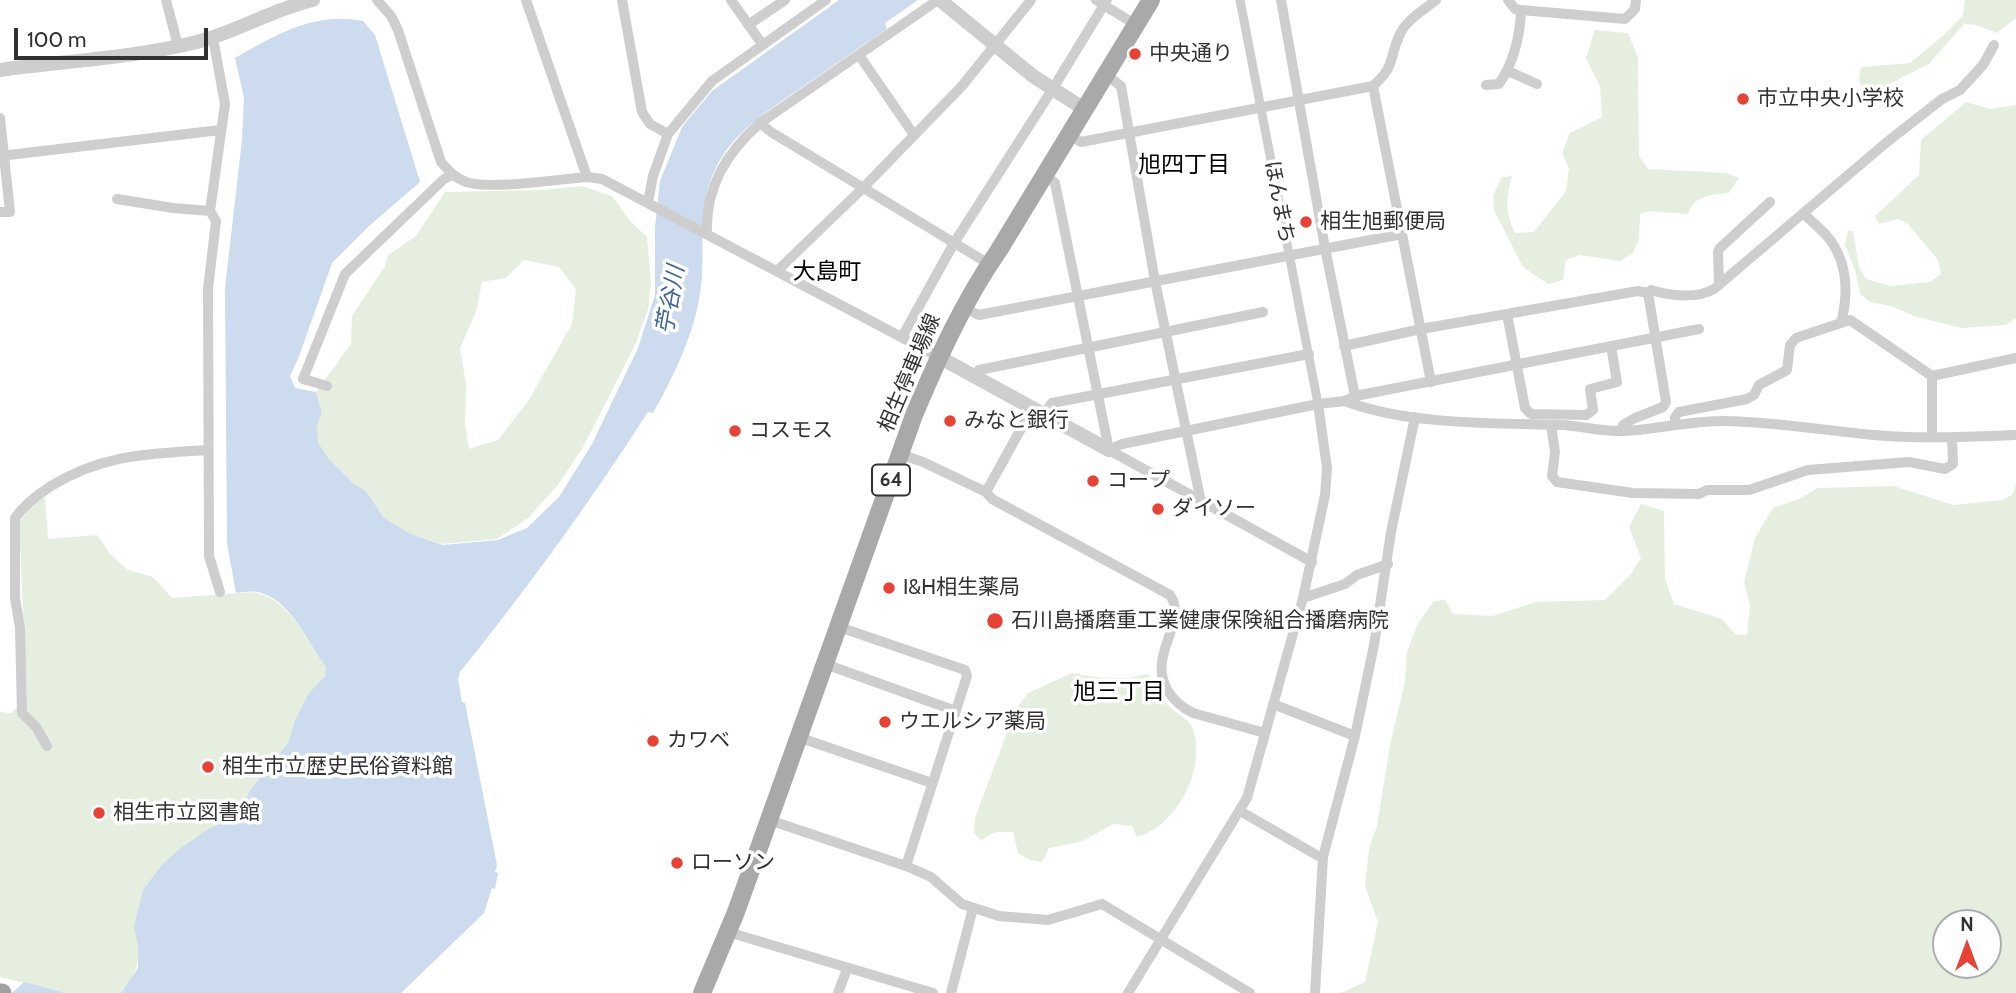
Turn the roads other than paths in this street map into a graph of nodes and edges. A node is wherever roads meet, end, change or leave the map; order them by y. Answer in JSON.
{"nodes":[{"id":1,"x":166,"y":0,"type":"edge"},
{"id":2,"x":313,"y":0,"type":"edge"},
{"id":3,"x":377,"y":0,"type":"edge"},
{"id":4,"x":526,"y":0,"type":"edge"},
{"id":5,"x":622,"y":0,"type":"edge"},
{"id":6,"x":731,"y":0,"type":"edge"},
{"id":7,"x":785,"y":0,"type":"edge"},
{"id":8,"x":826,"y":0,"type":"edge"},
{"id":9,"x":939,"y":0,"type":"edge"},
{"id":10,"x":1031,"y":0,"type":"edge"},
{"id":11,"x":1151,"y":0,"type":"edge"},
{"id":12,"x":1240,"y":0,"type":"edge"},
{"id":13,"x":1280,"y":0,"type":"edge"},
{"id":14,"x":1436,"y":0,"type":"edge"},
{"id":15,"x":1508,"y":0,"type":"edge"},
{"id":16,"x":1636,"y":0,"type":"edge"},
{"id":17,"x":1102,"y":2,"type":"edge"},
{"id":18,"x":273,"y":6,"type":"edge"},
{"id":19,"x":1521,"y":10,"type":"junction"},
{"id":20,"x":748,"y":25,"type":"junction"},
{"id":21,"x":1136,"y":25,"type":"junction"},
{"id":22,"x":213,"y":37,"type":"junction"},
{"id":23,"x":762,"y":44,"type":"junction"},
{"id":24,"x":1994,"y":45,"type":"dead end"},
{"id":25,"x":177,"y":46,"type":"junction"},
{"id":26,"x":996,"y":46,"type":"junction"},
{"id":27,"x":859,"y":55,"type":"junction"},
{"id":28,"x":0,"y":70,"type":"edge"},
{"id":29,"x":1508,"y":71,"type":"junction"},
{"id":30,"x":1106,"y":75,"type":"junction"},
{"id":31,"x":1538,"y":84,"type":"dead end"},
{"id":32,"x":1486,"y":85,"type":"dead end"},
{"id":33,"x":1373,"y":86,"type":"junction"},
{"id":34,"x":1052,"y":90,"type":"junction"},
{"id":35,"x":1298,"y":101,"type":"junction"},
{"id":36,"x":1261,"y":108,"type":"junction"},
{"id":37,"x":1084,"y":109,"type":"junction"},
{"id":38,"x":0,"y":118,"type":"edge"},
{"id":39,"x":760,"y":122,"type":"junction"},
{"id":40,"x":220,"y":130,"type":"junction"},
{"id":41,"x":1129,"y":133,"type":"junction"},
{"id":42,"x":668,"y":134,"type":"junction"},
{"id":43,"x":914,"y":135,"type":"junction"},
{"id":44,"x":1070,"y":135,"type":"junction"},
{"id":45,"x":2,"y":156,"type":"edge"},
{"id":46,"x":452,"y":175,"type":"junction"},
{"id":47,"x":1045,"y":175,"type":"junction"},
{"id":48,"x":587,"y":177,"type":"junction"},
{"id":49,"x":863,"y":188,"type":"junction"},
{"id":50,"x":117,"y":200,"type":"dead end"},
{"id":51,"x":1770,"y":202,"type":"dead end"},
{"id":52,"x":651,"y":204,"type":"junction"},
{"id":53,"x":210,"y":211,"type":"junction"},
{"id":54,"x":0,"y":212,"type":"edge"},
{"id":55,"x":1803,"y":213,"type":"junction"},
{"id":56,"x":704,"y":233,"type":"junction"},
{"id":57,"x":1402,"y":234,"type":"junction"},
{"id":58,"x":954,"y":243,"type":"junction"},
{"id":59,"x":1325,"y":248,"type":"junction"},
{"id":60,"x":1290,"y":255,"type":"junction"},
{"id":61,"x":989,"y":264,"type":"junction"},
{"id":62,"x":776,"y":271,"type":"junction"},
{"id":63,"x":1156,"y":281,"type":"junction"},
{"id":64,"x":1719,"y":285,"type":"junction"},
{"id":65,"x":1648,"y":293,"type":"junction"},
{"id":66,"x":1079,"y":296,"type":"junction"},
{"id":67,"x":964,"y":308,"type":"junction"},
{"id":68,"x":1263,"y":312,"type":"dead end"},
{"id":69,"x":1507,"y":314,"type":"junction"},
{"id":70,"x":1841,"y":323,"type":"junction"},
{"id":71,"x":1421,"y":329,"type":"junction"},
{"id":72,"x":1699,"y":329,"type":"dead end"},
{"id":73,"x":1166,"y":332,"type":"junction"},
{"id":74,"x":902,"y":337,"type":"junction"},
{"id":75,"x":1656,"y":338,"type":"junction"},
{"id":76,"x":1344,"y":346,"type":"junction"},
{"id":77,"x":1611,"y":346,"type":"junction"},
{"id":78,"x":1089,"y":347,"type":"junction"},
{"id":79,"x":1309,"y":354,"type":"junction"},
{"id":80,"x":939,"y":357,"type":"junction"},
{"id":81,"x":2016,"y":358,"type":"edge"},
{"id":82,"x":1517,"y":365,"type":"junction"},
{"id":83,"x":974,"y":376,"type":"junction"},
{"id":84,"x":1932,"y":376,"type":"junction"},
{"id":85,"x":1175,"y":380,"type":"junction"},
{"id":86,"x":1431,"y":382,"type":"junction"},
{"id":87,"x":327,"y":386,"type":"dead end"},
{"id":88,"x":1098,"y":394,"type":"junction"},
{"id":89,"x":1350,"y":398,"type":"junction"},
{"id":90,"x":1318,"y":404,"type":"junction"},
{"id":91,"x":1039,"y":411,"type":"junction"},
{"id":92,"x":1415,"y":417,"type":"junction"},
{"id":93,"x":1675,"y":424,"type":"junction"},
{"id":94,"x":1551,"y":425,"type":"junction"},
{"id":95,"x":1622,"y":431,"type":"junction"},
{"id":96,"x":1185,"y":432,"type":"junction"},
{"id":97,"x":2016,"y":435,"type":"edge"},
{"id":98,"x":1932,"y":437,"type":"junction"},
{"id":99,"x":1952,"y":438,"type":"junction"},
{"id":100,"x":207,"y":450,"type":"junction"},
{"id":101,"x":1109,"y":450,"type":"junction"},
{"id":102,"x":901,"y":454,"type":"junction"},
{"id":103,"x":986,"y":492,"type":"junction"},
{"id":104,"x":1202,"y":502,"type":"junction"},
{"id":105,"x":1312,"y":562,"type":"junction"},
{"id":106,"x":1388,"y":564,"type":"junction"},
{"id":107,"x":220,"y":592,"type":"dead end"},
{"id":108,"x":1303,"y":597,"type":"junction"},
{"id":109,"x":839,"y":626,"type":"junction"},
{"id":110,"x":825,"y":664,"type":"junction"},
{"id":111,"x":1273,"y":704,"type":"junction"},
{"id":112,"x":956,"y":711,"type":"junction"},
{"id":113,"x":1265,"y":733,"type":"junction"},
{"id":114,"x":1355,"y":736,"type":"junction"},
{"id":115,"x":798,"y":737,"type":"junction"},
{"id":116,"x":47,"y":746,"type":"dead end"},
{"id":117,"x":932,"y":783,"type":"junction"},
{"id":118,"x":1240,"y":811,"type":"junction"},
{"id":119,"x":769,"y":820,"type":"junction"},
{"id":120,"x":1323,"y":857,"type":"junction"},
{"id":121,"x":906,"y":866,"type":"junction"},
{"id":122,"x":973,"y":908,"type":"junction"},
{"id":123,"x":728,"y":932,"type":"junction"},
{"id":124,"x":1161,"y":939,"type":"junction"},
{"id":125,"x":847,"y":969,"type":"junction"},
{"id":126,"x":702,"y":993,"type":"edge"},
{"id":127,"x":838,"y":993,"type":"edge"},
{"id":128,"x":933,"y":993,"type":"edge"},
{"id":129,"x":951,"y":993,"type":"edge"},
{"id":130,"x":1128,"y":993,"type":"edge"},
{"id":131,"x":1250,"y":993,"type":"edge"},
{"id":132,"x":1315,"y":993,"type":"edge"}],
"edges":[{"from":1,"to":25,"type":"street"},
{"from":2,"to":18,"type":"street"},
{"from":3,"to":46,"type":"street"},
{"from":4,"to":48,"type":"street"},
{"from":5,"to":42,"type":"street"},
{"from":6,"to":20,"type":"street"},
{"from":7,"to":20,"type":"street"},
{"from":8,"to":23,"type":"street"},
{"from":9,"to":26,"type":"street"},
{"from":9,"to":27,"type":"street"},
{"from":10,"to":26,"type":"street"},
{"from":11,"to":21,"type":"main road","name":"相生停車場線","number":"64"},
{"from":12,"to":36,"type":"street","name":"ほんまち"},
{"from":13,"to":35,"type":"street"},
{"from":14,"to":33,"type":"street"},
{"from":15,"to":19,"type":"street"},
{"from":16,"to":19,"type":"street"},
{"from":17,"to":21,"type":"street"},
{"from":17,"to":34,"type":"street"},
{"from":18,"to":22,"type":"street"},
{"from":19,"to":29,"type":"street"},
{"from":20,"to":23,"type":"street"},
{"from":21,"to":30,"type":"main road","name":"相生停車場線","number":"64"},
{"from":22,"to":25,"type":"street"},
{"from":22,"to":40,"type":"street"},
{"from":23,"to":42,"type":"street"},
{"from":24,"to":55,"type":"street"},
{"from":25,"to":28,"type":"street"},
{"from":26,"to":34,"type":"street"},
{"from":26,"to":43,"type":"street"},
{"from":27,"to":39,"type":"street"},
{"from":27,"to":43,"type":"street"},
{"from":29,"to":31,"type":"street"},
{"from":29,"to":32,"type":"street"},
{"from":30,"to":37,"type":"main road","name":"相生停車場線","number":"64"},
{"from":30,"to":41,"type":"street"},
{"from":33,"to":35,"type":"street"},
{"from":33,"to":57,"type":"street"},
{"from":34,"to":37,"type":"street"},
{"from":34,"to":58,"type":"street"},
{"from":35,"to":36,"type":"street"},
{"from":35,"to":59,"type":"street"},
{"from":36,"to":41,"type":"street"},
{"from":36,"to":60,"type":"street","name":"ほんまち"},
{"from":37,"to":44,"type":"main road","name":"相生停車場線","number":"64"},
{"from":38,"to":45,"type":"street"},
{"from":39,"to":49,"type":"street"},
{"from":39,"to":56,"type":"street"},
{"from":40,"to":45,"type":"street"},
{"from":40,"to":53,"type":"street"},
{"from":41,"to":44,"type":"street"},
{"from":41,"to":63,"type":"street"},
{"from":42,"to":52,"type":"street"},
{"from":43,"to":49,"type":"street"},
{"from":44,"to":47,"type":"main road","name":"相生停車場線","number":"64"},
{"from":45,"to":54,"type":"street"},
{"from":46,"to":48,"type":"street"},
{"from":46,"to":87,"type":"street"},
{"from":47,"to":61,"type":"main road","name":"相生停車場線","number":"64"},
{"from":47,"to":66,"type":"street"},
{"from":48,"to":52,"type":"street"},
{"from":49,"to":58,"type":"street"},
{"from":49,"to":62,"type":"street"},
{"from":50,"to":53,"type":"street"},
{"from":51,"to":64,"type":"street"},
{"from":52,"to":56,"type":"street"},
{"from":53,"to":100,"type":"street"},
{"from":55,"to":64,"type":"street"},
{"from":55,"to":70,"type":"street"},
{"from":56,"to":62,"type":"street"},
{"from":57,"to":59,"type":"street"},
{"from":57,"to":71,"type":"street"},
{"from":58,"to":61,"type":"street"},
{"from":58,"to":74,"type":"street"},
{"from":59,"to":60,"type":"street"},
{"from":59,"to":76,"type":"street"},
{"from":60,"to":63,"type":"street"},
{"from":60,"to":79,"type":"street","name":"ほんまち"},
{"from":61,"to":67,"type":"main road","name":"相生停車場線","number":"64"},
{"from":62,"to":74,"type":"street"},
{"from":63,"to":66,"type":"street"},
{"from":63,"to":73,"type":"street"},
{"from":64,"to":65,"type":"street"},
{"from":65,"to":69,"type":"street"},
{"from":65,"to":75,"type":"street"},
{"from":66,"to":67,"type":"street"},
{"from":66,"to":78,"type":"street"},
{"from":67,"to":80,"type":"main road","name":"相生停車場線","number":"64"},
{"from":68,"to":73,"type":"street"},
{"from":69,"to":71,"type":"street"},
{"from":69,"to":82,"type":"street"},
{"from":70,"to":84,"type":"street"},
{"from":70,"to":93,"type":"street"},
{"from":71,"to":76,"type":"street"},
{"from":71,"to":86,"type":"street"},
{"from":72,"to":75,"type":"street"},
{"from":73,"to":78,"type":"street"},
{"from":73,"to":85,"type":"street"},
{"from":74,"to":80,"type":"street"},
{"from":75,"to":77,"type":"street"},
{"from":75,"to":95,"type":"street"},
{"from":76,"to":89,"type":"street"},
{"from":77,"to":82,"type":"street"},
{"from":77,"to":82,"type":"street"},
{"from":78,"to":83,"type":"street"},
{"from":78,"to":88,"type":"street"},
{"from":79,"to":85,"type":"street"},
{"from":79,"to":90,"type":"street","name":"ほんまち"},
{"from":80,"to":83,"type":"street"},
{"from":80,"to":102,"type":"main road","name":"相生停車場線","number":"64"},
{"from":81,"to":84,"type":"street"},
{"from":82,"to":86,"type":"street"},
{"from":83,"to":91,"type":"street"},
{"from":84,"to":98,"type":"street"},
{"from":85,"to":88,"type":"street"},
{"from":85,"to":96,"type":"street"},
{"from":86,"to":89,"type":"street"},
{"from":88,"to":91,"type":"street"},
{"from":88,"to":101,"type":"street"},
{"from":89,"to":90,"type":"street"},
{"from":89,"to":92,"type":"street"},
{"from":90,"to":96,"type":"street"},
{"from":90,"to":105,"type":"street"},
{"from":91,"to":101,"type":"street"},
{"from":91,"to":103,"type":"street"},
{"from":92,"to":94,"type":"street"},
{"from":92,"to":106,"type":"street"},
{"from":93,"to":95,"type":"street"},
{"from":93,"to":98,"type":"street"},
{"from":94,"to":95,"type":"street"},
{"from":94,"to":99,"type":"street"},
{"from":96,"to":101,"type":"street"},
{"from":96,"to":104,"type":"street"},
{"from":97,"to":99,"type":"street"},
{"from":98,"to":99,"type":"street"},
{"from":100,"to":107,"type":"street"},
{"from":100,"to":116,"type":"street"},
{"from":101,"to":104,"type":"street"},
{"from":102,"to":103,"type":"street"},
{"from":102,"to":109,"type":"main road","name":"相生停車場線","number":"64"},
{"from":103,"to":113,"type":"street"},
{"from":104,"to":105,"type":"street"},
{"from":105,"to":108,"type":"street"},
{"from":106,"to":108,"type":"street"},
{"from":106,"to":114,"type":"street"},
{"from":108,"to":111,"type":"street"},
{"from":109,"to":110,"type":"main road","name":"相生停車場線","number":"64"},
{"from":109,"to":112,"type":"street"},
{"from":110,"to":112,"type":"street"},
{"from":110,"to":115,"type":"main road","name":"相生停車場線","number":"64"},
{"from":111,"to":113,"type":"street"},
{"from":111,"to":114,"type":"street"},
{"from":112,"to":117,"type":"street"},
{"from":113,"to":118,"type":"street"},
{"from":114,"to":120,"type":"street"},
{"from":115,"to":117,"type":"street"},
{"from":115,"to":119,"type":"main road","name":"相生停車場線","number":"64"},
{"from":117,"to":121,"type":"street"},
{"from":118,"to":120,"type":"street"},
{"from":118,"to":124,"type":"street"},
{"from":119,"to":121,"type":"street"},
{"from":119,"to":123,"type":"main road","name":"相生停車場線","number":"64"},
{"from":120,"to":132,"type":"street"},
{"from":121,"to":122,"type":"street"},
{"from":122,"to":124,"type":"street"},
{"from":122,"to":129,"type":"street"},
{"from":123,"to":125,"type":"street"},
{"from":123,"to":126,"type":"main road","name":"相生停車場線","number":"64"},
{"from":124,"to":130,"type":"street"},
{"from":124,"to":131,"type":"street"},
{"from":125,"to":127,"type":"street"},
{"from":125,"to":128,"type":"street"}]}
